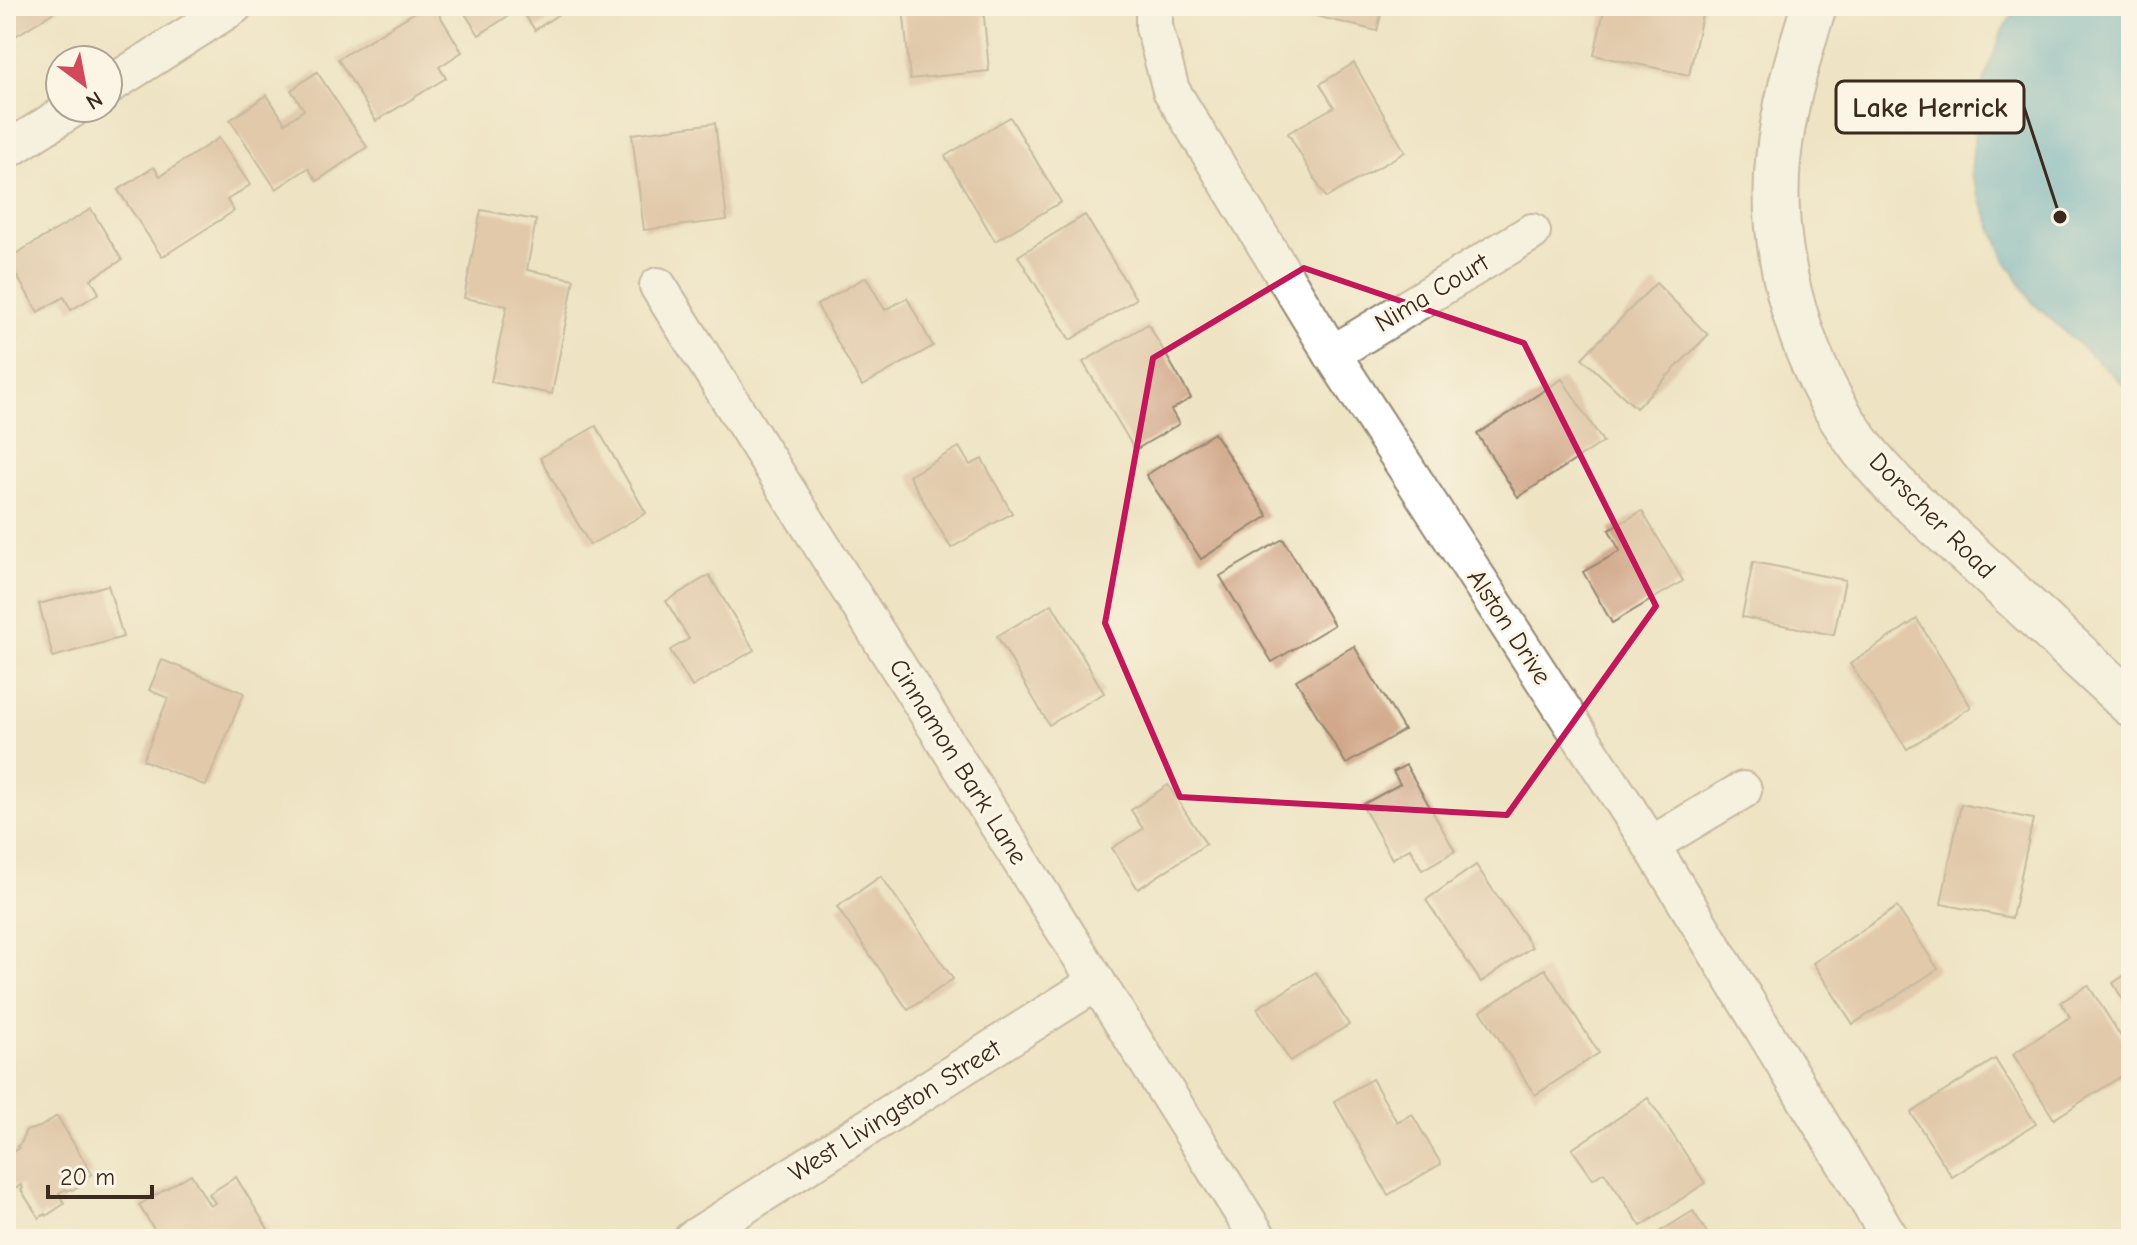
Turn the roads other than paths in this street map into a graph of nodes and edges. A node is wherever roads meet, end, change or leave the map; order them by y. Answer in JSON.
{"nodes":[{"id":1,"x":234,"y":6,"type":"edge"},
{"id":2,"x":1154,"y":6,"type":"edge"},
{"id":3,"x":1814,"y":6,"type":"edge"},
{"id":4,"x":124,"y":76,"type":"edge"},
{"id":5,"x":49,"y":124,"type":"edge"},
{"id":6,"x":6,"y":151,"type":"edge"},
{"id":7,"x":1532,"y":232,"type":"dead end"},
{"id":8,"x":658,"y":286,"type":"dead end"},
{"id":9,"x":1332,"y":354,"type":"junction"},
{"id":10,"x":2131,"y":704,"type":"edge"},
{"id":11,"x":1743,"y":790,"type":"dead end"},
{"id":12,"x":1651,"y":845,"type":"junction"},
{"id":13,"x":1097,"y":982,"type":"junction"},
{"id":14,"x":692,"y":1239,"type":"edge"},
{"id":15,"x":1259,"y":1239,"type":"edge"},
{"id":16,"x":1891,"y":1239,"type":"edge"}],
"edges":[{"from":1,"to":4,"type":"street"},
{"from":2,"to":9,"type":"street","name":"Alston Drive"},
{"from":3,"to":10,"type":"street","name":"Dorscher Road"},
{"from":5,"to":6,"type":"street"},
{"from":7,"to":9,"type":"street","name":"Nima Court"},
{"from":8,"to":13,"type":"street","name":"Cinnamon Bark Lane"},
{"from":9,"to":12,"type":"street","name":"Alston Drive"},
{"from":11,"to":12,"type":"street"},
{"from":12,"to":16,"type":"street","name":"Alston Drive"},
{"from":13,"to":14,"type":"street","name":"West Livingston Street"},
{"from":13,"to":15,"type":"street","name":"Cinnamon Bark Lane"}]}
